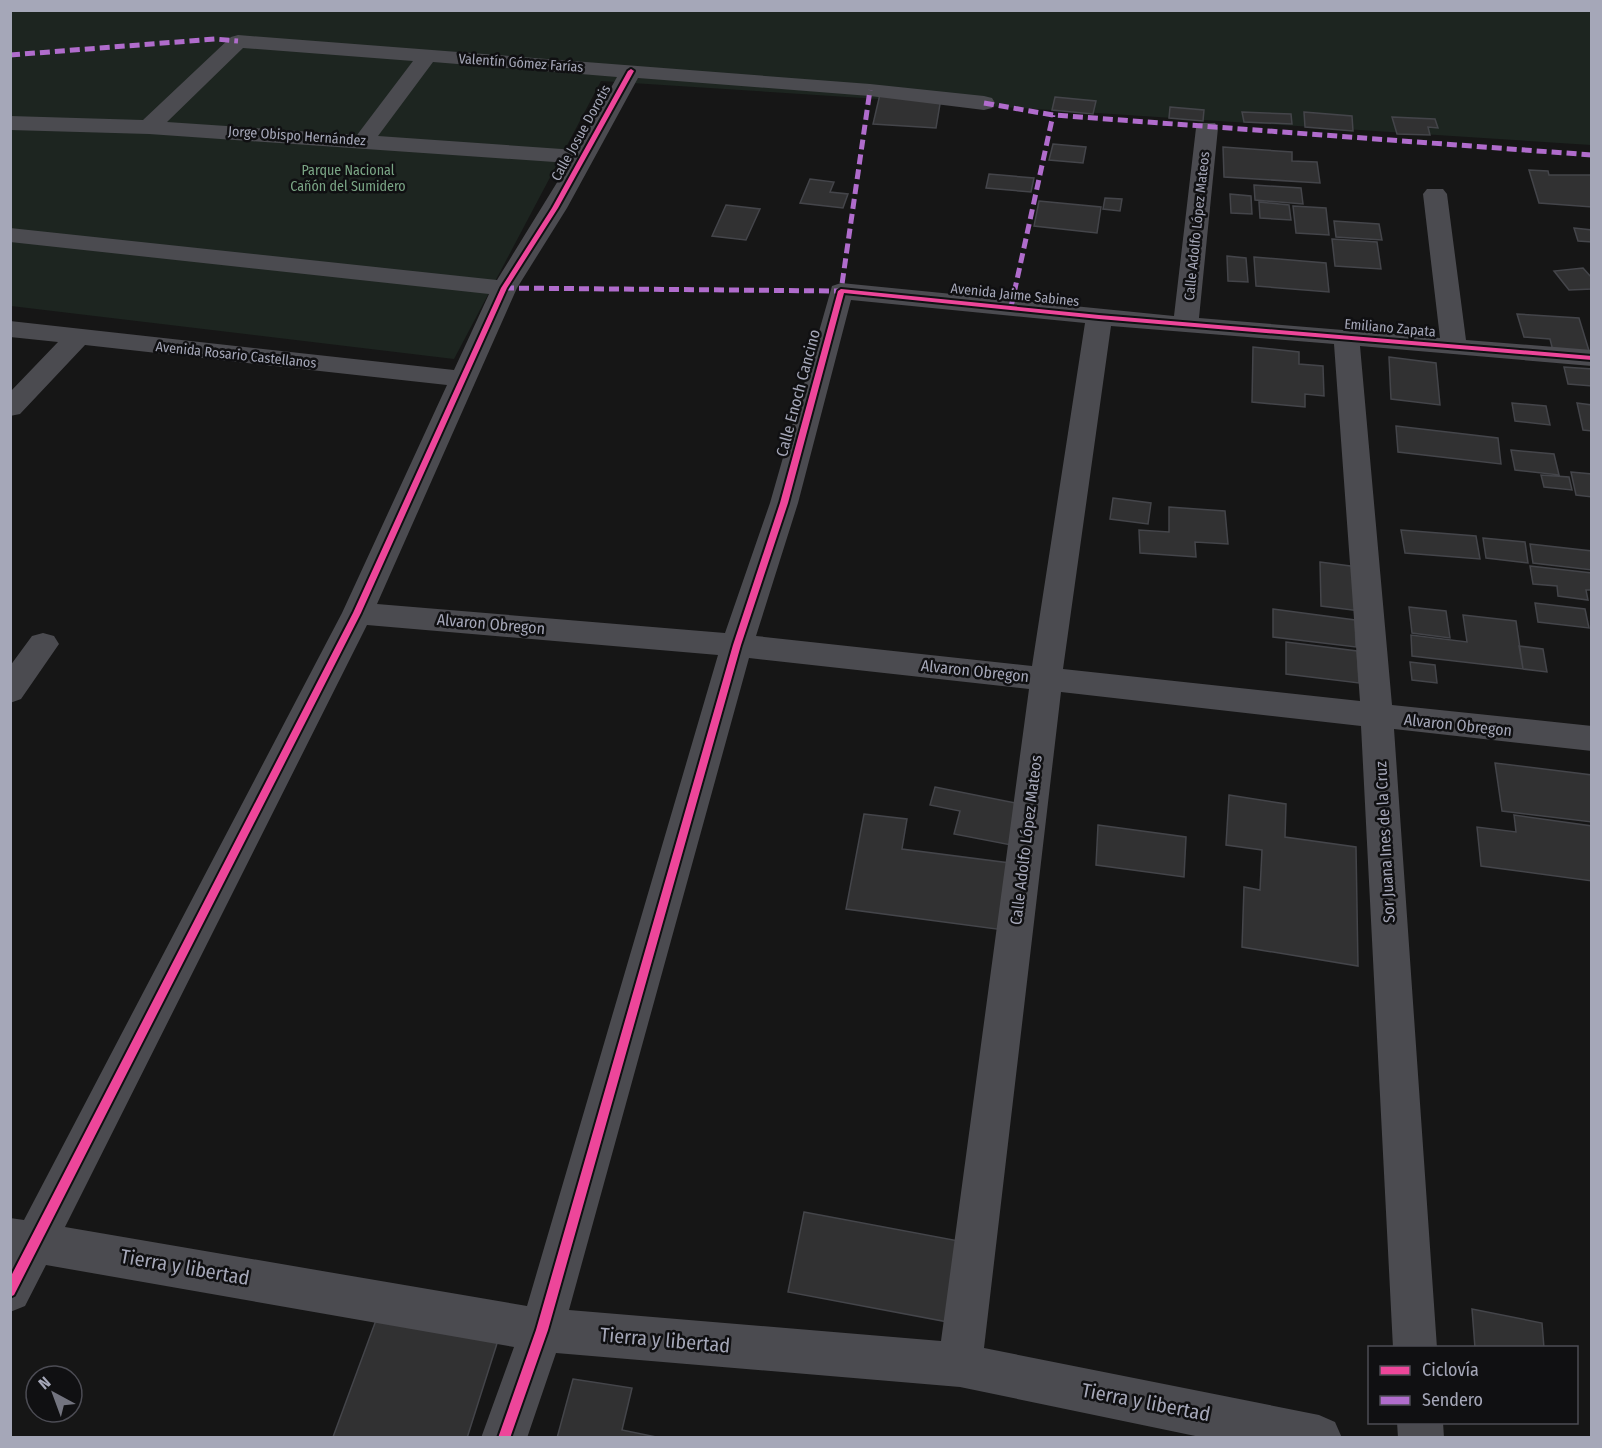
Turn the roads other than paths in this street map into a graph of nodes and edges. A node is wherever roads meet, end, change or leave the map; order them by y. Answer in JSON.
{"nodes":[{"id":1,"x":427,"y":56,"type":"junction"},
{"id":2,"x":631,"y":71,"type":"junction"},
{"id":3,"x":984,"y":103,"type":"dead end"},
{"id":4,"x":10,"y":123,"type":"edge"},
{"id":5,"x":149,"y":127,"type":"junction"},
{"id":6,"x":1208,"y":128,"type":"dead end"},
{"id":7,"x":364,"y":140,"type":"junction"},
{"id":8,"x":582,"y":157,"type":"junction"},
{"id":9,"x":1435,"y":194,"type":"dead end"},
{"id":10,"x":10,"y":235,"type":"edge"},
{"id":11,"x":504,"y":288,"type":"junction"},
{"id":12,"x":841,"y":291,"type":"joint"},
{"id":13,"x":1099,"y":317,"type":"junction"},
{"id":14,"x":1186,"y":324,"type":"junction"},
{"id":15,"x":10,"y":329,"type":"edge"},
{"id":16,"x":1346,"y":337,"type":"junction"},
{"id":17,"x":77,"y":338,"type":"junction"},
{"id":18,"x":1454,"y":347,"type":"junction"},
{"id":19,"x":1592,"y":358,"type":"edge"},
{"id":20,"x":463,"y":379,"type":"junction"},
{"id":21,"x":10,"y":408,"type":"edge"},
{"id":22,"x":357,"y":613,"type":"junction"},
{"id":23,"x":43,"y":644,"type":"dead end"},
{"id":24,"x":738,"y":645,"type":"junction"},
{"id":25,"x":1046,"y":678,"type":"junction"},
{"id":26,"x":10,"y":691,"type":"edge"},
{"id":27,"x":1377,"y":716,"type":"junction"},
{"id":28,"x":1592,"y":740,"type":"edge"},
{"id":29,"x":24,"y":1239,"type":"edge"},
{"id":30,"x":10,"y":1292,"type":"edge"},
{"id":31,"x":542,"y":1330,"type":"junction"},
{"id":32,"x":1415,"y":1346,"type":"edge"},
{"id":33,"x":960,"y":1365,"type":"junction"},
{"id":34,"x":504,"y":1437,"type":"edge"},
{"id":35,"x":1319,"y":1437,"type":"edge"}],
"edges":[{"from":1,"to":2,"type":"street","name":"Valentín Gómez Farías"},
{"from":1,"to":5,"type":"street","name":"Valentín Gómez Farías"},
{"from":1,"to":7,"type":"street"},
{"from":2,"to":3,"type":"street","name":"Valentín Gómez Farías"},
{"from":2,"to":8,"type":"street","name":"Calle Josue Dorotis"},
{"from":4,"to":5,"type":"street","name":"Jorge Obispo Hernández"},
{"from":5,"to":7,"type":"street","name":"Jorge Obispo Hernández"},
{"from":6,"to":14,"type":"street","name":"Calle Adolfo López Mateos"},
{"from":7,"to":8,"type":"street","name":"Jorge Obispo Hernández"},
{"from":8,"to":11,"type":"street","name":"Calle Josue Dorotis"},
{"from":9,"to":18,"type":"street"},
{"from":10,"to":11,"type":"street"},
{"from":11,"to":20,"type":"street","name":"Calle Josue Dorotis"},
{"from":12,"to":13,"type":"street","name":"Avenida Jaime Sabines"},
{"from":12,"to":24,"type":"street","name":"Calle Enoch Cancino"},
{"from":13,"to":14,"type":"street","name":"Avenida Jaime Sabines"},
{"from":13,"to":25,"type":"street","name":"Calle Adolfo López Mateos"},
{"from":14,"to":16,"type":"street","name":"Emiliano Zapata"},
{"from":15,"to":17,"type":"street","name":"Avenida Rosario Castellanos"},
{"from":16,"to":18,"type":"street","name":"Emiliano Zapata"},
{"from":16,"to":27,"type":"street","name":"Sor Juana Ines de la Cruz"},
{"from":17,"to":20,"type":"street","name":"Avenida Rosario Castellanos"},
{"from":17,"to":21,"type":"street"},
{"from":18,"to":19,"type":"street","name":"Emiliano Zapata"},
{"from":20,"to":22,"type":"street","name":"Calle Josue Dorotis"},
{"from":22,"to":24,"type":"street","name":"Alvaron Obregon"},
{"from":22,"to":29,"type":"street","name":"Calle Josue Dorotis"},
{"from":23,"to":26,"type":"street"},
{"from":24,"to":25,"type":"street","name":"Alvaron Obregon"},
{"from":24,"to":31,"type":"street","name":"Calle Enoch Cancino"},
{"from":25,"to":27,"type":"street","name":"Alvaron Obregon"},
{"from":25,"to":33,"type":"street","name":"Calle Adolfo López Mateos"},
{"from":27,"to":28,"type":"street","name":"Alvaron Obregon"},
{"from":27,"to":32,"type":"street","name":"Sor Juana Ines de la Cruz"},
{"from":29,"to":30,"type":"street","name":"Calle Josue Dorotis"},
{"from":29,"to":31,"type":"street","name":"Tierra y libertad"},
{"from":31,"to":33,"type":"street","name":"Tierra y libertad"},
{"from":31,"to":34,"type":"street","name":"Calle Enoch Cancino"},
{"from":33,"to":35,"type":"street","name":"Tierra y libertad"}]}
